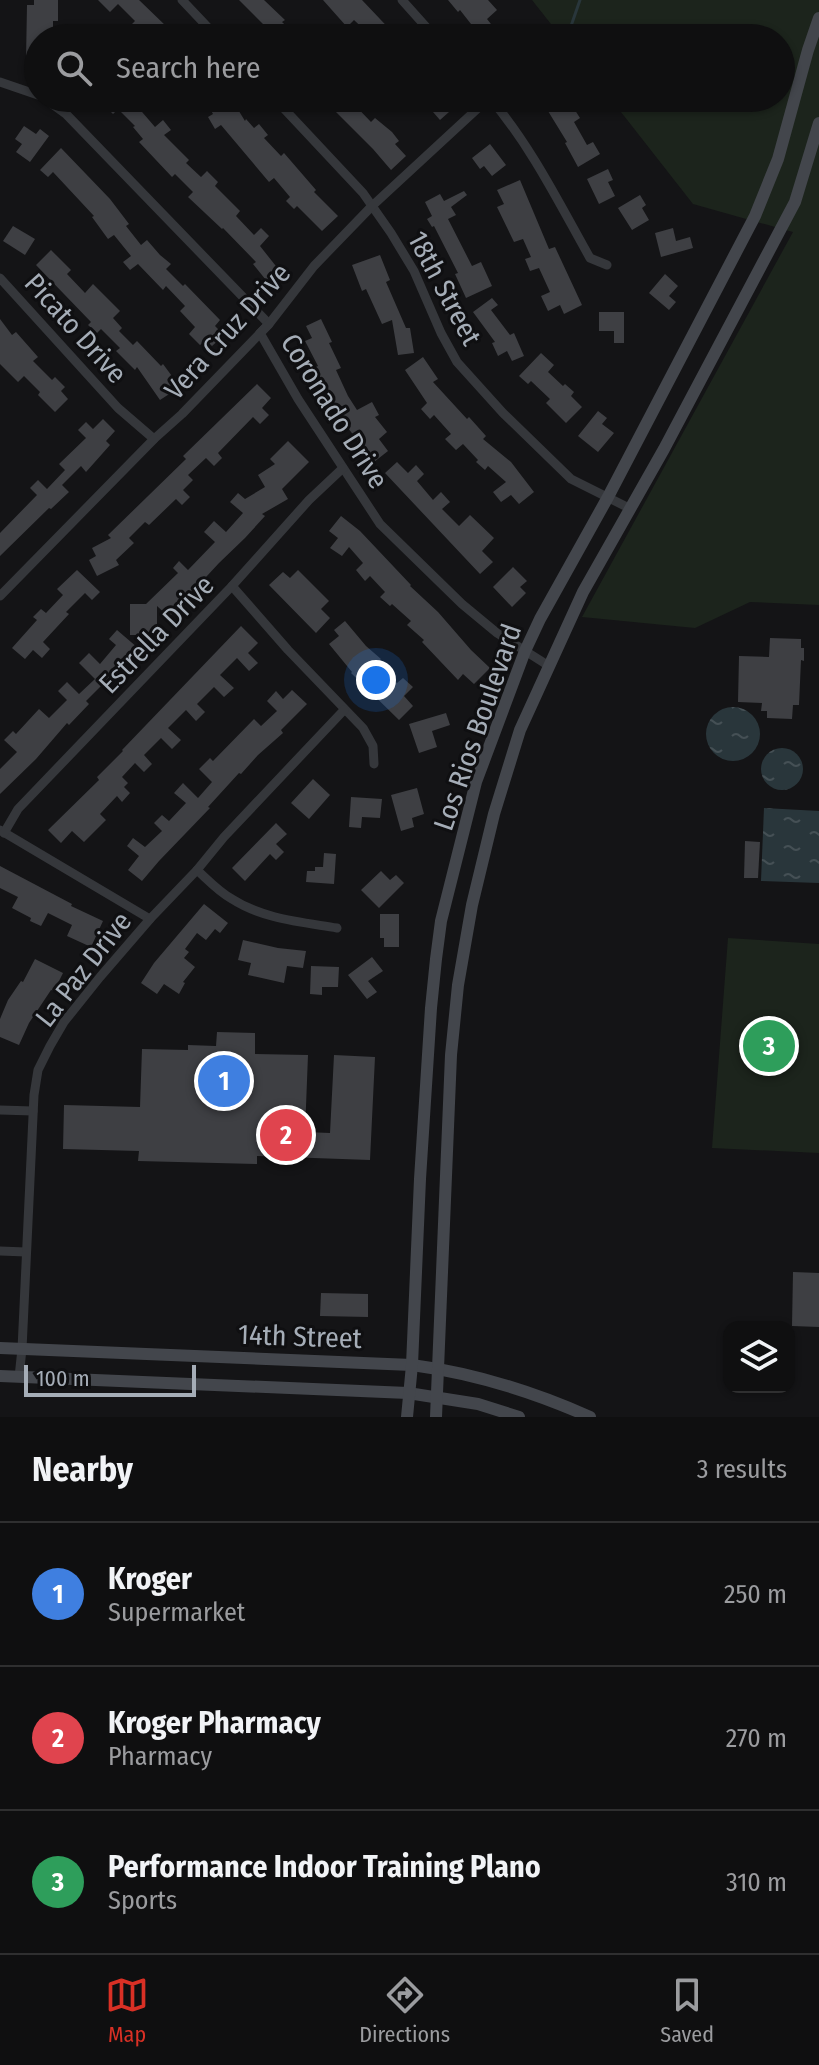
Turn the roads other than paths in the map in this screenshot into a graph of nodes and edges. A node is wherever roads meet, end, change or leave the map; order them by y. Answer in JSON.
{"nodes":[{"id":1,"x":182,"y":0,"type":"edge"},
{"id":2,"x":402,"y":0,"type":"edge"},
{"id":3,"x":819,"y":18,"type":"edge"},
{"id":4,"x":205,"y":24,"type":"edge"},
{"id":5,"x":423,"y":24,"type":"edge"},
{"id":6,"x":0,"y":82,"type":"edge"},
{"id":7,"x":24,"y":90,"type":"edge"},
{"id":8,"x":795,"y":96,"type":"edge"},
{"id":9,"x":63,"y":112,"type":"edge"},
{"id":10,"x":287,"y":112,"type":"edge"},
{"id":11,"x":474,"y":112,"type":"edge"},
{"id":12,"x":502,"y":112,"type":"edge"},
{"id":13,"x":791,"y":112,"type":"edge"},
{"id":14,"x":819,"y":123,"type":"edge"},
{"id":15,"x":371,"y":207,"type":"junction"},
{"id":16,"x":607,"y":265,"type":"dead end"},
{"id":17,"x":0,"y":278,"type":"edge"},
{"id":18,"x":269,"y":324,"type":"junction"},
{"id":19,"x":154,"y":439,"type":"junction"},
{"id":20,"x":343,"y":468,"type":"junction"},
{"id":21,"x":608,"y":497,"type":"junction"},
{"id":22,"x":631,"y":509,"type":"junction"},
{"id":23,"x":232,"y":586,"type":"junction"},
{"id":24,"x":0,"y":596,"type":"edge"},
{"id":25,"x":525,"y":651,"type":"junction"},
{"id":26,"x":549,"y":666,"type":"junction"},
{"id":27,"x":344,"y":710,"type":"junction"},
{"id":28,"x":374,"y":764,"type":"dead end"},
{"id":29,"x":2,"y":831,"type":"edge"},
{"id":30,"x":197,"y":870,"type":"junction"},
{"id":31,"x":150,"y":919,"type":"junction"},
{"id":32,"x":337,"y":928,"type":"dead end"},
{"id":33,"x":428,"y":1049,"type":"junction"},
{"id":34,"x":451,"y":1055,"type":"junction"},
{"id":35,"x":0,"y":1110,"type":"edge"},
{"id":36,"x":33,"y":1111,"type":"junction"},
{"id":37,"x":420,"y":1179,"type":"junction"},
{"id":38,"x":447,"y":1180,"type":"junction"},
{"id":39,"x":0,"y":1251,"type":"edge"},
{"id":40,"x":26,"y":1252,"type":"junction"},
{"id":41,"x":0,"y":1348,"type":"edge"},
{"id":42,"x":22,"y":1349,"type":"junction"},
{"id":43,"x":195,"y":1356,"type":"junction"},
{"id":44,"x":412,"y":1365,"type":"junction"},
{"id":45,"x":437,"y":1369,"type":"junction"},
{"id":46,"x":0,"y":1376,"type":"edge"},
{"id":47,"x":19,"y":1377,"type":"junction"},
{"id":48,"x":194,"y":1384,"type":"junction"},
{"id":49,"x":408,"y":1393,"type":"junction"},
{"id":50,"x":436,"y":1397,"type":"junction"},
{"id":51,"x":407,"y":1417,"type":"edge"},
{"id":52,"x":436,"y":1417,"type":"edge"},
{"id":53,"x":519,"y":1417,"type":"edge"},
{"id":54,"x":590,"y":1417,"type":"edge"}],
"edges":[{"from":1,"to":4,"type":"street"},
{"from":2,"to":5,"type":"street"},
{"from":3,"to":8,"type":"main road","name":"Los Rios Boulevard"},
{"from":6,"to":7,"type":"street"},
{"from":9,"to":18,"type":"street","name":"Coronado Drive"},
{"from":10,"to":15,"type":"street","name":"18th Street"},
{"from":11,"to":15,"type":"street","name":"Vera Cruz Drive"},
{"from":12,"to":16,"type":"street"},
{"from":13,"to":21,"type":"main road","name":"Los Rios Boulevard"},
{"from":14,"to":22,"type":"main road","name":"Los Rios Boulevard"},
{"from":15,"to":18,"type":"street","name":"Vera Cruz Drive"},
{"from":15,"to":21,"type":"street","name":"18th Street"},
{"from":17,"to":19,"type":"street","name":"Picato Drive"},
{"from":18,"to":19,"type":"street","name":"Vera Cruz Drive"},
{"from":18,"to":20,"type":"street","name":"Coronado Drive"},
{"from":19,"to":24,"type":"street","name":"Vera Cruz Drive"},
{"from":20,"to":23,"type":"street","name":"Estrella Drive"},
{"from":20,"to":25,"type":"street","name":"Coronado Drive"},
{"from":21,"to":22,"type":"street","name":"18th Street"},
{"from":21,"to":25,"type":"main road","name":"Los Rios Boulevard"},
{"from":22,"to":26,"type":"main road","name":"Los Rios Boulevard"},
{"from":23,"to":27,"type":"street"},
{"from":23,"to":29,"type":"street","name":"Estrella Drive"},
{"from":25,"to":26,"type":"street","name":"Coronado Drive"},
{"from":25,"to":33,"type":"main road","name":"Los Rios Boulevard"},
{"from":26,"to":34,"type":"main road","name":"Los Rios Boulevard"},
{"from":27,"to":28,"type":"street"},
{"from":27,"to":30,"type":"street","name":"La Paz Drive"},
{"from":29,"to":31,"type":"street"},
{"from":30,"to":31,"type":"street","name":"La Paz Drive"},
{"from":30,"to":32,"type":"street"},
{"from":31,"to":36,"type":"street","name":"La Paz Drive"},
{"from":33,"to":34,"type":"main road"},
{"from":33,"to":37,"type":"main road","name":"Los Rios Boulevard"},
{"from":34,"to":38,"type":"main road","name":"Los Rios Boulevard"},
{"from":35,"to":36,"type":"street"},
{"from":36,"to":40,"type":"street","name":"La Paz Drive"},
{"from":37,"to":38,"type":"main road"},
{"from":37,"to":44,"type":"main road","name":"Los Rios Boulevard"},
{"from":38,"to":45,"type":"main road","name":"Los Rios Boulevard"},
{"from":39,"to":40,"type":"street"},
{"from":40,"to":42,"type":"street","name":"La Paz Drive"},
{"from":41,"to":42,"type":"main road","name":"14th Street"},
{"from":42,"to":43,"type":"main road","name":"14th Street"},
{"from":42,"to":47,"type":"street","name":"La Paz Drive"},
{"from":43,"to":44,"type":"main road","name":"14th Street"},
{"from":43,"to":48,"type":"main road"},
{"from":44,"to":45,"type":"main road","name":"14th Street"},
{"from":44,"to":49,"type":"main road","name":"Los Rios Boulevard"},
{"from":45,"to":50,"type":"main road","name":"Los Rios Boulevard"},
{"from":45,"to":54,"type":"main road","name":"14th Street"},
{"from":46,"to":47,"type":"main road","name":"14th Street"},
{"from":47,"to":48,"type":"main road","name":"14th Street"},
{"from":48,"to":49,"type":"main road","name":"14th Street"},
{"from":49,"to":50,"type":"main road","name":"14th Street"},
{"from":49,"to":51,"type":"main road","name":"Los Rios Boulevard"},
{"from":50,"to":52,"type":"main road","name":"Los Rios Boulevard"},
{"from":50,"to":53,"type":"main road","name":"14th Street"}]}
